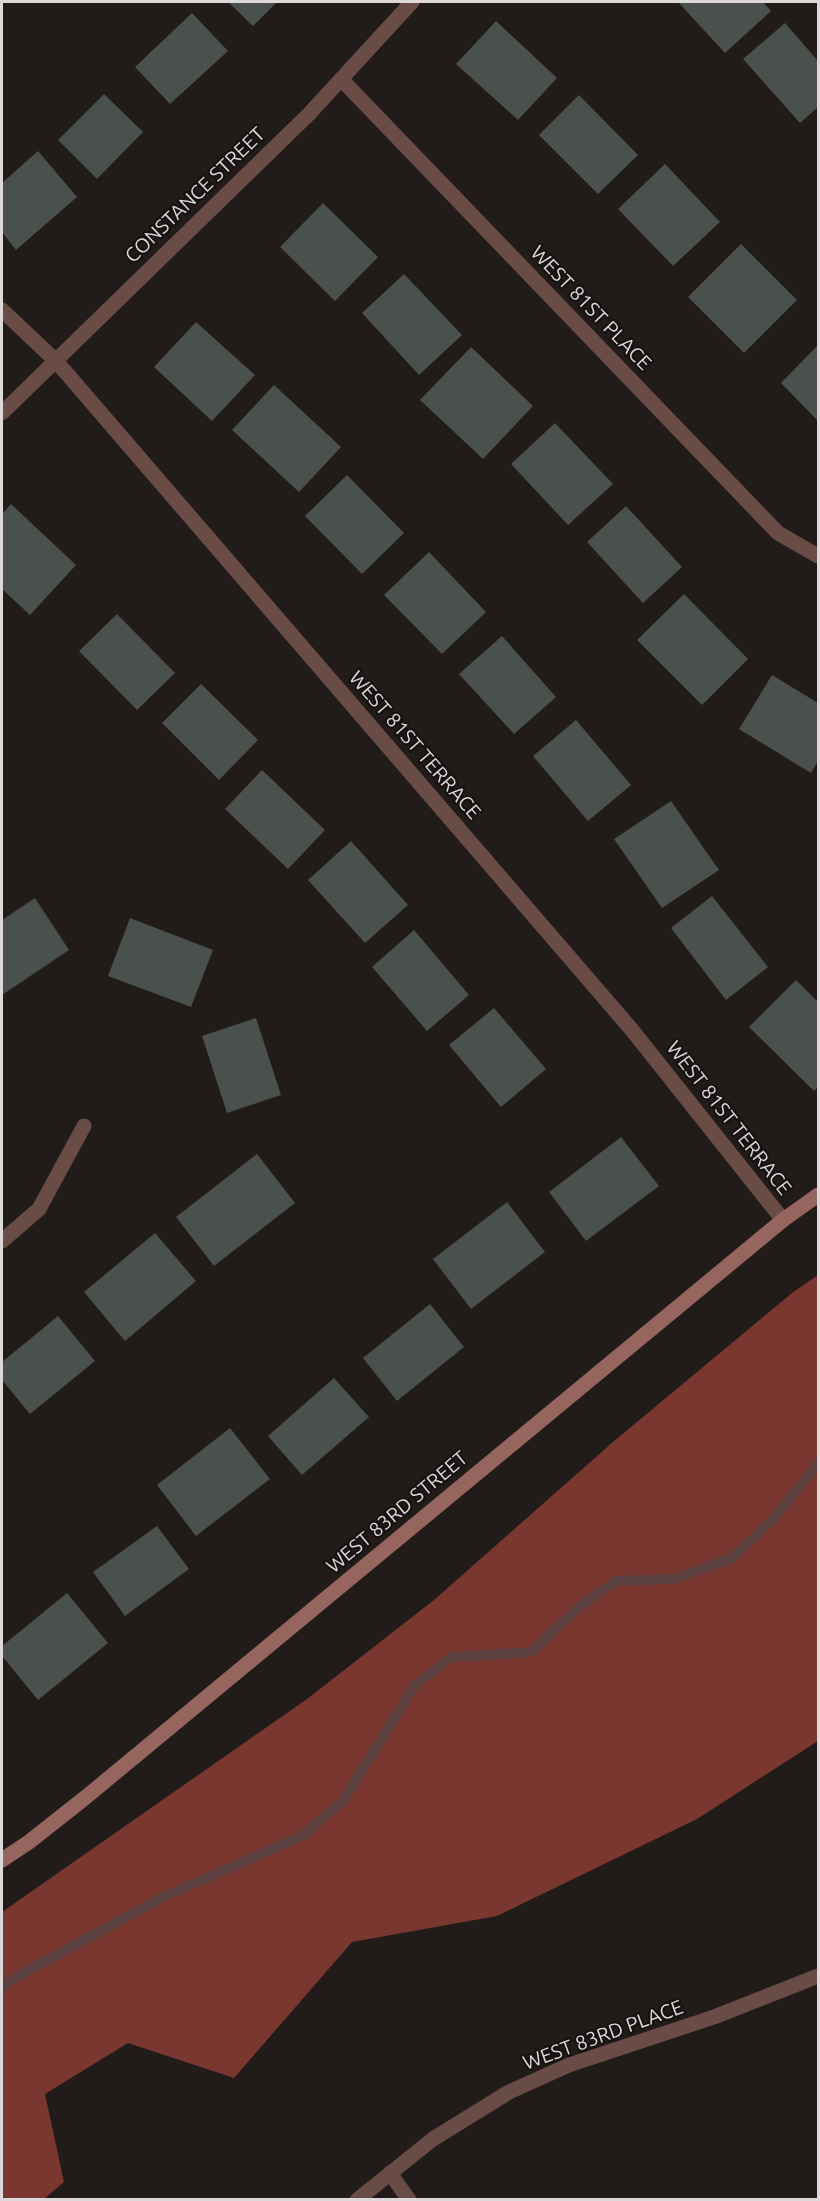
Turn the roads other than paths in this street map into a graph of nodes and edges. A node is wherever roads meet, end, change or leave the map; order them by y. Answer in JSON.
{"nodes":[{"id":1,"x":412,"y":2,"type":"edge"},
{"id":2,"x":341,"y":79,"type":"junction"},
{"id":3,"x":2,"y":310,"type":"edge"},
{"id":4,"x":56,"y":361,"type":"junction"},
{"id":5,"x":2,"y":413,"type":"edge"},
{"id":6,"x":819,"y":556,"type":"edge"},
{"id":7,"x":84,"y":1126,"type":"dead end"},
{"id":8,"x":819,"y":1195,"type":"edge"},
{"id":9,"x":783,"y":1220,"type":"junction"},
{"id":10,"x":2,"y":1241,"type":"edge"},
{"id":11,"x":2,"y":1860,"type":"edge"},
{"id":12,"x":819,"y":1976,"type":"edge"},
{"id":13,"x":390,"y":2173,"type":"junction"},
{"id":14,"x":357,"y":2199,"type":"edge"},
{"id":15,"x":409,"y":2199,"type":"edge"}],
"edges":[{"from":1,"to":2,"type":"street","name":"CONSTANCE STREET"},
{"from":2,"to":4,"type":"street","name":"CONSTANCE STREET"},
{"from":2,"to":6,"type":"street","name":"WEST 81ST PLACE"},
{"from":3,"to":4,"type":"street","name":"WEST 81ST TERRACE"},
{"from":4,"to":5,"type":"street","name":"CONSTANCE STREET"},
{"from":4,"to":9,"type":"street","name":"WEST 81ST TERRACE"},
{"from":7,"to":10,"type":"street"},
{"from":8,"to":9,"type":"street","name":"WEST 83RD STREET"},
{"from":9,"to":11,"type":"street","name":"WEST 83RD STREET"},
{"from":12,"to":13,"type":"street","name":"WEST 83RD PLACE"},
{"from":13,"to":14,"type":"street","name":"WEST 83RD PLACE"},
{"from":13,"to":15,"type":"street"}]}
